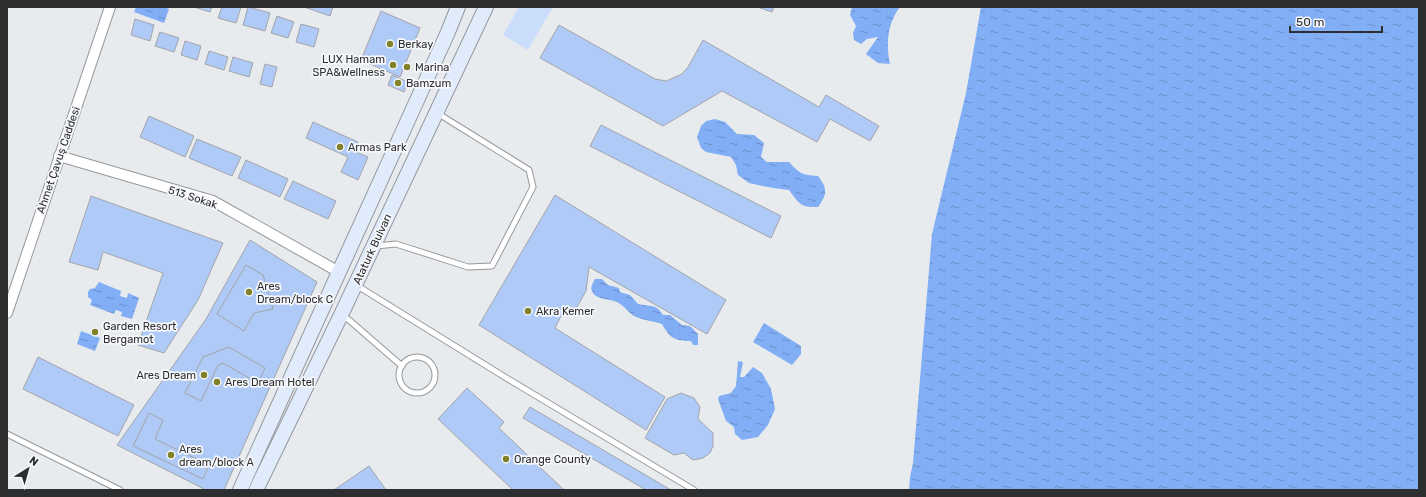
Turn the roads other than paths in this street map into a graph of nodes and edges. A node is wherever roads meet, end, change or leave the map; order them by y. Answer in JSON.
{"nodes":[{"id":1,"x":110,"y":7,"type":"edge"},
{"id":2,"x":458,"y":7,"type":"edge"},
{"id":3,"x":486,"y":7,"type":"edge"},
{"id":4,"x":437,"y":111,"type":"junction"},
{"id":5,"x":59,"y":156,"type":"junction"},
{"id":6,"x":373,"y":247,"type":"junction"},
{"id":7,"x":339,"y":272,"type":"junction"},
{"id":8,"x":355,"y":284,"type":"junction"},
{"id":9,"x":7,"y":313,"type":"edge"},
{"id":10,"x":341,"y":315,"type":"junction"},
{"id":11,"x":402,"y":366,"type":"junction"},
{"id":12,"x":7,"y":434,"type":"edge"},
{"id":13,"x":243,"y":484,"type":"edge"},
{"id":14,"x":120,"y":490,"type":"edge"},
{"id":15,"x":255,"y":490,"type":"edge"},
{"id":16,"x":694,"y":490,"type":"edge"}],
"edges":[{"from":1,"to":5,"type":"street","name":"Ahmet Çavuş Caddesi"},
{"from":2,"to":7,"type":"main road","name":"Ataturk Bulvarı"},
{"from":3,"to":4,"type":"main road","name":"Ataturk Bulvarı"},
{"from":4,"to":6,"type":"main road","name":"Ataturk Bulvarı"},
{"from":4,"to":6,"type":"lane"},
{"from":5,"to":7,"type":"street","name":"513 Sokak"},
{"from":5,"to":9,"type":"street","name":"Ahmet Çavuş Caddesi"},
{"from":6,"to":8,"type":"main road","name":"Ataturk Bulvarı"},
{"from":7,"to":13,"type":"main road","name":"Ataturk Bulvarı"},
{"from":8,"to":10,"type":"main road","name":"Ataturk Bulvarı"},
{"from":8,"to":16,"type":"lane"},
{"from":10,"to":11,"type":"lane"},
{"from":10,"to":15,"type":"main road","name":"Ataturk Bulvarı"},
{"from":11,"to":11,"type":"lane"},
{"from":12,"to":14,"type":"lane"},
{"from":13,"to":15,"type":"main road"}]}
